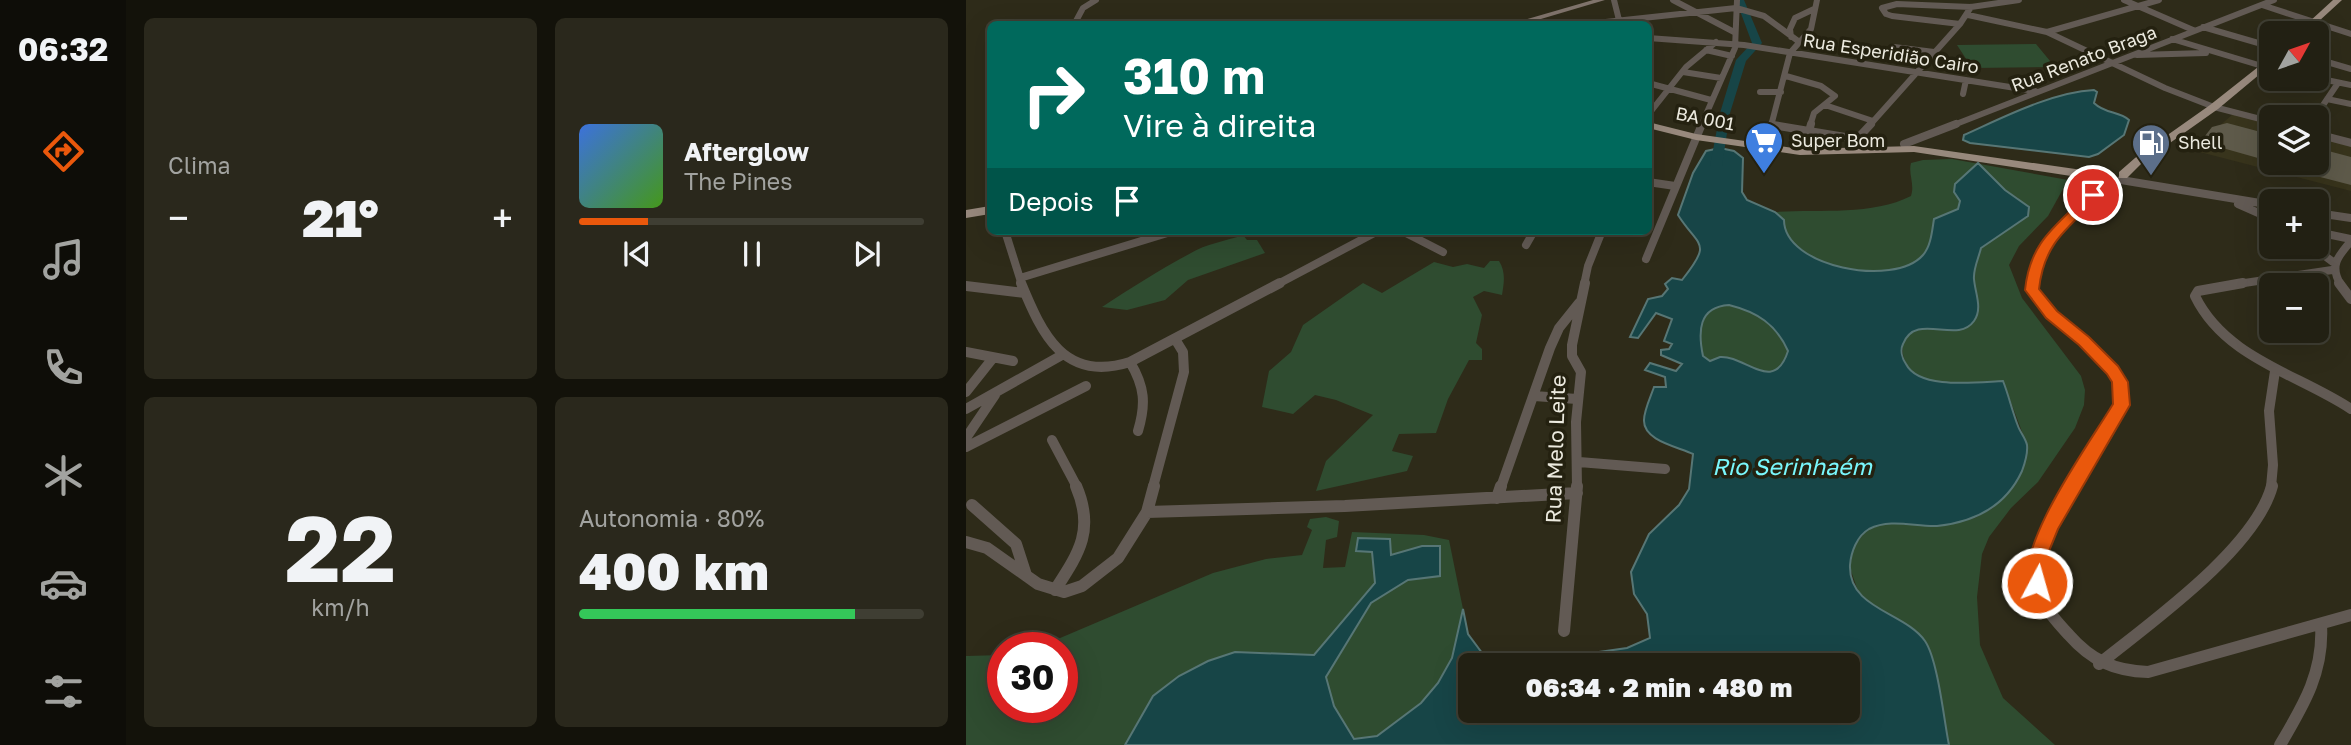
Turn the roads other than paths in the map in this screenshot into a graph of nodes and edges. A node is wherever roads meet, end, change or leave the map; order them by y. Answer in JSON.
{"nodes":[{"id":1,"x":1097,"y":0,"type":"edge"},
{"id":2,"x":1601,"y":0,"type":"edge"},
{"id":3,"x":1614,"y":0,"type":"edge"},
{"id":4,"x":1673,"y":0,"type":"edge"},
{"id":5,"x":1817,"y":0,"type":"edge"},
{"id":6,"x":2019,"y":0,"type":"edge"},
{"id":7,"x":2124,"y":0,"type":"edge"},
{"id":8,"x":2159,"y":0,"type":"edge"},
{"id":9,"x":2274,"y":0,"type":"edge"},
{"id":10,"x":2338,"y":0,"type":"edge"},
{"id":11,"x":1737,"y":5,"type":"edge"},
{"id":12,"x":2262,"y":5,"type":"junction"},
{"id":13,"x":2138,"y":6,"type":"junction"},
{"id":14,"x":1971,"y":7,"type":"junction"},
{"id":15,"x":1814,"y":9,"type":"junction"},
{"id":16,"x":1699,"y":13,"type":"junction"},
{"id":17,"x":1968,"y":15,"type":"junction"},
{"id":18,"x":1077,"y":21,"type":"edge"},
{"id":19,"x":1528,"y":21,"type":"edge"},
{"id":20,"x":1619,"y":21,"type":"edge"},
{"id":21,"x":1635,"y":21,"type":"edge"},
{"id":22,"x":2310,"y":21,"type":"edge"},
{"id":23,"x":2314,"y":21,"type":"edge"},
{"id":24,"x":1960,"y":24,"type":"junction"},
{"id":25,"x":2203,"y":27,"type":"junction"},
{"id":26,"x":2329,"y":27,"type":"edge"},
{"id":27,"x":2193,"y":30,"type":"junction"},
{"id":28,"x":1734,"y":32,"type":"junction"},
{"id":29,"x":2047,"y":32,"type":"junction"},
{"id":30,"x":2351,"y":34,"type":"edge"},
{"id":31,"x":1652,"y":38,"type":"edge"},
{"id":32,"x":1794,"y":39,"type":"junction"},
{"id":33,"x":2171,"y":39,"type":"junction"},
{"id":34,"x":1716,"y":42,"type":"junction"},
{"id":35,"x":2259,"y":43,"type":"edge"},
{"id":36,"x":1740,"y":44,"type":"junction"},
{"id":37,"x":1894,"y":47,"type":"dead end"},
{"id":38,"x":1706,"y":50,"type":"junction"},
{"id":39,"x":1787,"y":52,"type":"junction"},
{"id":40,"x":1934,"y":52,"type":"junction"},
{"id":41,"x":2214,"y":52,"type":"junction"},
{"id":42,"x":2130,"y":55,"type":"junction"},
{"id":43,"x":1732,"y":56,"type":"junction"},
{"id":44,"x":2111,"y":62,"type":"junction"},
{"id":45,"x":2259,"y":63,"type":"edge"},
{"id":46,"x":2329,"y":63,"type":"edge"},
{"id":47,"x":2351,"y":69,"type":"edge"},
{"id":48,"x":1683,"y":72,"type":"junction"},
{"id":49,"x":1916,"y":72,"type":"junction"},
{"id":50,"x":2259,"y":73,"type":"edge"},
{"id":51,"x":1786,"y":76,"type":"junction"},
{"id":52,"x":1721,"y":78,"type":"junction"},
{"id":53,"x":1966,"y":80,"type":"junction"},
{"id":54,"x":2329,"y":81,"type":"edge"},
{"id":55,"x":2338,"y":83,"type":"junction"},
{"id":56,"x":1652,"y":84,"type":"edge"},
{"id":57,"x":2351,"y":85,"type":"edge"},
{"id":58,"x":1669,"y":90,"type":"junction"},
{"id":59,"x":1760,"y":92,"type":"dead end"},
{"id":60,"x":1780,"y":92,"type":"junction"},
{"id":61,"x":2035,"y":92,"type":"junction"},
{"id":62,"x":1963,"y":94,"type":"dead end"},
{"id":63,"x":2327,"y":99,"type":"junction"},
{"id":64,"x":1711,"y":100,"type":"junction"},
{"id":65,"x":2351,"y":104,"type":"edge"},
{"id":66,"x":1825,"y":105,"type":"junction"},
{"id":67,"x":2323,"y":105,"type":"edge"},
{"id":68,"x":2214,"y":107,"type":"junction"},
{"id":69,"x":1652,"y":109,"type":"edge"},
{"id":70,"x":2259,"y":119,"type":"edge"},
{"id":71,"x":1873,"y":121,"type":"junction"},
{"id":72,"x":1773,"y":125,"type":"junction"},
{"id":73,"x":1652,"y":126,"type":"edge"},
{"id":74,"x":1809,"y":131,"type":"junction"},
{"id":75,"x":1928,"y":136,"type":"junction"},
{"id":76,"x":1699,"y":137,"type":"junction"},
{"id":77,"x":2329,"y":138,"type":"edge"},
{"id":78,"x":1857,"y":139,"type":"junction"},
{"id":79,"x":1904,"y":144,"type":"junction"},
{"id":80,"x":2351,"y":144,"type":"edge"},
{"id":81,"x":1760,"y":146,"type":"junction"},
{"id":82,"x":1940,"y":148,"type":"junction"},
{"id":83,"x":1848,"y":151,"type":"junction"},
{"id":84,"x":2114,"y":176,"type":"junction"},
{"id":85,"x":1652,"y":183,"type":"edge"},
{"id":86,"x":1675,"y":186,"type":"junction"},
{"id":87,"x":2225,"y":198,"type":"junction"},
{"id":88,"x":2259,"y":203,"type":"edge"},
{"id":89,"x":987,"y":210,"type":"edge"},
{"id":90,"x":2259,"y":213,"type":"edge"},
{"id":91,"x":966,"y":214,"type":"edge"},
{"id":92,"x":2329,"y":215,"type":"edge"},
{"id":93,"x":2351,"y":218,"type":"edge"},
{"id":94,"x":1006,"y":235,"type":"edge"},
{"id":95,"x":1161,"y":235,"type":"edge"},
{"id":96,"x":1370,"y":235,"type":"edge"},
{"id":97,"x":1410,"y":235,"type":"edge"},
{"id":98,"x":1532,"y":235,"type":"edge"},
{"id":99,"x":1600,"y":235,"type":"edge"},
{"id":100,"x":2329,"y":235,"type":"edge"},
{"id":101,"x":2351,"y":240,"type":"edge"},
{"id":102,"x":1526,"y":245,"type":"dead end"},
{"id":103,"x":1443,"y":252,"type":"dead end"},
{"id":104,"x":1646,"y":259,"type":"dead end"},
{"id":105,"x":2325,"y":259,"type":"edge"},
{"id":106,"x":2332,"y":266,"type":"junction"},
{"id":107,"x":1020,"y":278,"type":"junction"},
{"id":108,"x":966,"y":286,"type":"edge"},
{"id":109,"x":1026,"y":293,"type":"junction"},
{"id":110,"x":2351,"y":299,"type":"edge"},
{"id":111,"x":1580,"y":303,"type":"junction"},
{"id":112,"x":1175,"y":338,"type":"junction"},
{"id":113,"x":966,"y":352,"type":"edge"},
{"id":114,"x":1062,"y":355,"type":"junction"},
{"id":115,"x":993,"y":358,"type":"junction"},
{"id":116,"x":1013,"y":361,"type":"dead end"},
{"id":117,"x":1130,"y":362,"type":"junction"},
{"id":118,"x":2275,"y":371,"type":"junction"},
{"id":119,"x":1086,"y":386,"type":"dead end"},
{"id":120,"x":966,"y":392,"type":"edge"},
{"id":121,"x":996,"y":392,"type":"junction"},
{"id":122,"x":1534,"y":396,"type":"junction"},
{"id":123,"x":1577,"y":399,"type":"junction"},
{"id":124,"x":966,"y":409,"type":"edge"},
{"id":125,"x":2351,"y":409,"type":"edge"},
{"id":126,"x":1138,"y":431,"type":"dead end"},
{"id":127,"x":966,"y":438,"type":"edge"},
{"id":128,"x":1052,"y":440,"type":"dead end"},
{"id":129,"x":966,"y":447,"type":"edge"},
{"id":130,"x":1579,"y":462,"type":"junction"},
{"id":131,"x":1665,"y":469,"type":"dead end"},
{"id":132,"x":1577,"y":494,"type":"junction"},
{"id":133,"x":1497,"y":498,"type":"junction"},
{"id":134,"x":972,"y":505,"type":"dead end"},
{"id":135,"x":1147,"y":512,"type":"junction"},
{"id":136,"x":966,"y":542,"type":"edge"},
{"id":137,"x":1026,"y":575,"type":"junction"},
{"id":138,"x":1055,"y":590,"type":"junction"},
{"id":139,"x":2351,"y":615,"type":"edge"},
{"id":140,"x":2321,"y":625,"type":"junction"},
{"id":141,"x":1564,"y":631,"type":"dead end"},
{"id":142,"x":2099,"y":664,"type":"junction"},
{"id":143,"x":2280,"y":745,"type":"edge"}],
"edges":[{"from":1,"to":18,"type":"street"},
{"from":2,"to":19,"type":"main road"},
{"from":3,"to":20,"type":"street"},
{"from":4,"to":16,"type":"street"},
{"from":5,"to":15,"type":"street"},
{"from":6,"to":14,"type":"street"},
{"from":7,"to":13,"type":"street"},
{"from":8,"to":13,"type":"street"},
{"from":9,"to":12,"type":"street","name":"Rua Renato Braga"},
{"from":10,"to":23,"type":"main road"},
{"from":11,"to":16,"type":"street"},
{"from":11,"to":28,"type":"street"},
{"from":11,"to":32,"type":"street"},
{"from":12,"to":22,"type":"street"},
{"from":12,"to":25,"type":"street","name":"Rua Renato Braga"},
{"from":13,"to":27,"type":"street"},
{"from":13,"to":29,"type":"street"},
{"from":14,"to":17,"type":"street"},
{"from":14,"to":24,"type":"street"},
{"from":15,"to":32,"type":"street"},
{"from":15,"to":32,"type":"street"},
{"from":16,"to":21,"type":"street"},
{"from":16,"to":28,"type":"street"},
{"from":17,"to":24,"type":"street"},
{"from":17,"to":29,"type":"street"},
{"from":24,"to":40,"type":"street"},
{"from":25,"to":27,"type":"street","name":"Rua Renato Braga"},
{"from":25,"to":35,"type":"street"},
{"from":26,"to":30,"type":"street"},
{"from":27,"to":33,"type":"street","name":"Rua Renato Braga"},
{"from":28,"to":36,"type":"street"},
{"from":29,"to":44,"type":"street"},
{"from":31,"to":34,"type":"street"},
{"from":32,"to":39,"type":"street"},
{"from":33,"to":41,"type":"street"},
{"from":33,"to":42,"type":"street","name":"Rua Renato Braga"},
{"from":34,"to":36,"type":"street"},
{"from":34,"to":38,"type":"street"},
{"from":36,"to":39,"type":"street","name":"Rua Esperidião Cairo"},
{"from":36,"to":43,"type":"street"},
{"from":37,"to":40,"type":"street"},
{"from":38,"to":43,"type":"street"},
{"from":38,"to":48,"type":"street"},
{"from":39,"to":49,"type":"street","name":"Rua Esperidião Cairo"},
{"from":39,"to":51,"type":"street"},
{"from":40,"to":49,"type":"street"},
{"from":41,"to":42,"type":"street"},
{"from":41,"to":45,"type":"street"},
{"from":42,"to":44,"type":"street","name":"Rua Renato Braga"},
{"from":43,"to":52,"type":"street"},
{"from":44,"to":61,"type":"street","name":"Rua Renato Braga"},
{"from":44,"to":68,"type":"street"},
{"from":46,"to":47,"type":"street"},
{"from":48,"to":52,"type":"street"},
{"from":48,"to":58,"type":"street"},
{"from":49,"to":53,"type":"street","name":"Rua Esperidião Cairo"},
{"from":49,"to":71,"type":"street"},
{"from":50,"to":68,"type":"main road"},
{"from":51,"to":60,"type":"street"},
{"from":51,"to":66,"type":"street"},
{"from":52,"to":64,"type":"street"},
{"from":53,"to":61,"type":"street","name":"Rua Esperidião Cairo"},
{"from":53,"to":62,"type":"street"},
{"from":54,"to":55,"type":"street"},
{"from":55,"to":57,"type":"street"},
{"from":55,"to":63,"type":"street"},
{"from":56,"to":58,"type":"street"},
{"from":58,"to":64,"type":"street"},
{"from":58,"to":69,"type":"street"},
{"from":59,"to":60,"type":"street"},
{"from":60,"to":72,"type":"street"},
{"from":61,"to":75,"type":"street","name":"Rua Renato Braga"},
{"from":63,"to":65,"type":"street"},
{"from":63,"to":67,"type":"street"},
{"from":64,"to":76,"type":"street"},
{"from":66,"to":71,"type":"street"},
{"from":66,"to":74,"type":"street"},
{"from":68,"to":70,"type":"street"},
{"from":68,"to":84,"type":"main road"},
{"from":71,"to":78,"type":"street"},
{"from":72,"to":74,"type":"street"},
{"from":72,"to":81,"type":"street"},
{"from":73,"to":76,"type":"main road","name":"BA 001"},
{"from":74,"to":78,"type":"street"},
{"from":75,"to":79,"type":"street","name":"Rua Renato Braga"},
{"from":75,"to":82,"type":"main road"},
{"from":76,"to":81,"type":"main road","name":"BA 001"},
{"from":76,"to":86,"type":"street"},
{"from":77,"to":80,"type":"street"},
{"from":78,"to":79,"type":"main road"},
{"from":78,"to":83,"type":"main road"},
{"from":79,"to":82,"type":"main road"},
{"from":81,"to":83,"type":"main road","name":"BA 001"},
{"from":82,"to":84,"type":"main road"},
{"from":83,"to":84,"type":"main road","name":"BA 001"},
{"from":84,"to":87,"type":"street"},
{"from":84,"to":142,"type":"street"},
{"from":85,"to":86,"type":"street"},
{"from":86,"to":104,"type":"street"},
{"from":87,"to":88,"type":"street"},
{"from":87,"to":90,"type":"street"},
{"from":89,"to":91,"type":"main road"},
{"from":92,"to":93,"type":"street"},
{"from":94,"to":107,"type":"street"},
{"from":95,"to":107,"type":"street"},
{"from":96,"to":112,"type":"street"},
{"from":97,"to":103,"type":"street"},
{"from":98,"to":102,"type":"street"},
{"from":99,"to":111,"type":"street","name":"Rua Melo Leite"},
{"from":100,"to":101,"type":"street"},
{"from":101,"to":106,"type":"street"},
{"from":105,"to":106,"type":"street"},
{"from":106,"to":110,"type":"street"},
{"from":106,"to":118,"type":"street"},
{"from":107,"to":109,"type":"street"},
{"from":108,"to":109,"type":"street"},
{"from":109,"to":114,"type":"street"},
{"from":111,"to":122,"type":"street"},
{"from":111,"to":123,"type":"street","name":"Rua Melo Leite"},
{"from":112,"to":117,"type":"street"},
{"from":112,"to":135,"type":"street"},
{"from":113,"to":115,"type":"street"},
{"from":114,"to":117,"type":"street"},
{"from":114,"to":121,"type":"street"},
{"from":115,"to":116,"type":"street"},
{"from":115,"to":120,"type":"street"},
{"from":117,"to":126,"type":"street"},
{"from":118,"to":125,"type":"street"},
{"from":118,"to":142,"type":"street"},
{"from":119,"to":129,"type":"street"},
{"from":121,"to":124,"type":"street"},
{"from":121,"to":127,"type":"street"},
{"from":122,"to":123,"type":"street"},
{"from":122,"to":133,"type":"street"},
{"from":123,"to":130,"type":"street","name":"Rua Melo Leite"},
{"from":128,"to":138,"type":"street"},
{"from":130,"to":131,"type":"street"},
{"from":130,"to":132,"type":"street","name":"Rua Melo Leite"},
{"from":132,"to":133,"type":"street"},
{"from":132,"to":141,"type":"street","name":"Rua Melo Leite"},
{"from":133,"to":135,"type":"street"},
{"from":134,"to":137,"type":"street"},
{"from":135,"to":138,"type":"street"},
{"from":136,"to":137,"type":"street"},
{"from":137,"to":138,"type":"street"},
{"from":139,"to":140,"type":"street"},
{"from":140,"to":142,"type":"street"},
{"from":140,"to":143,"type":"street"}]}
